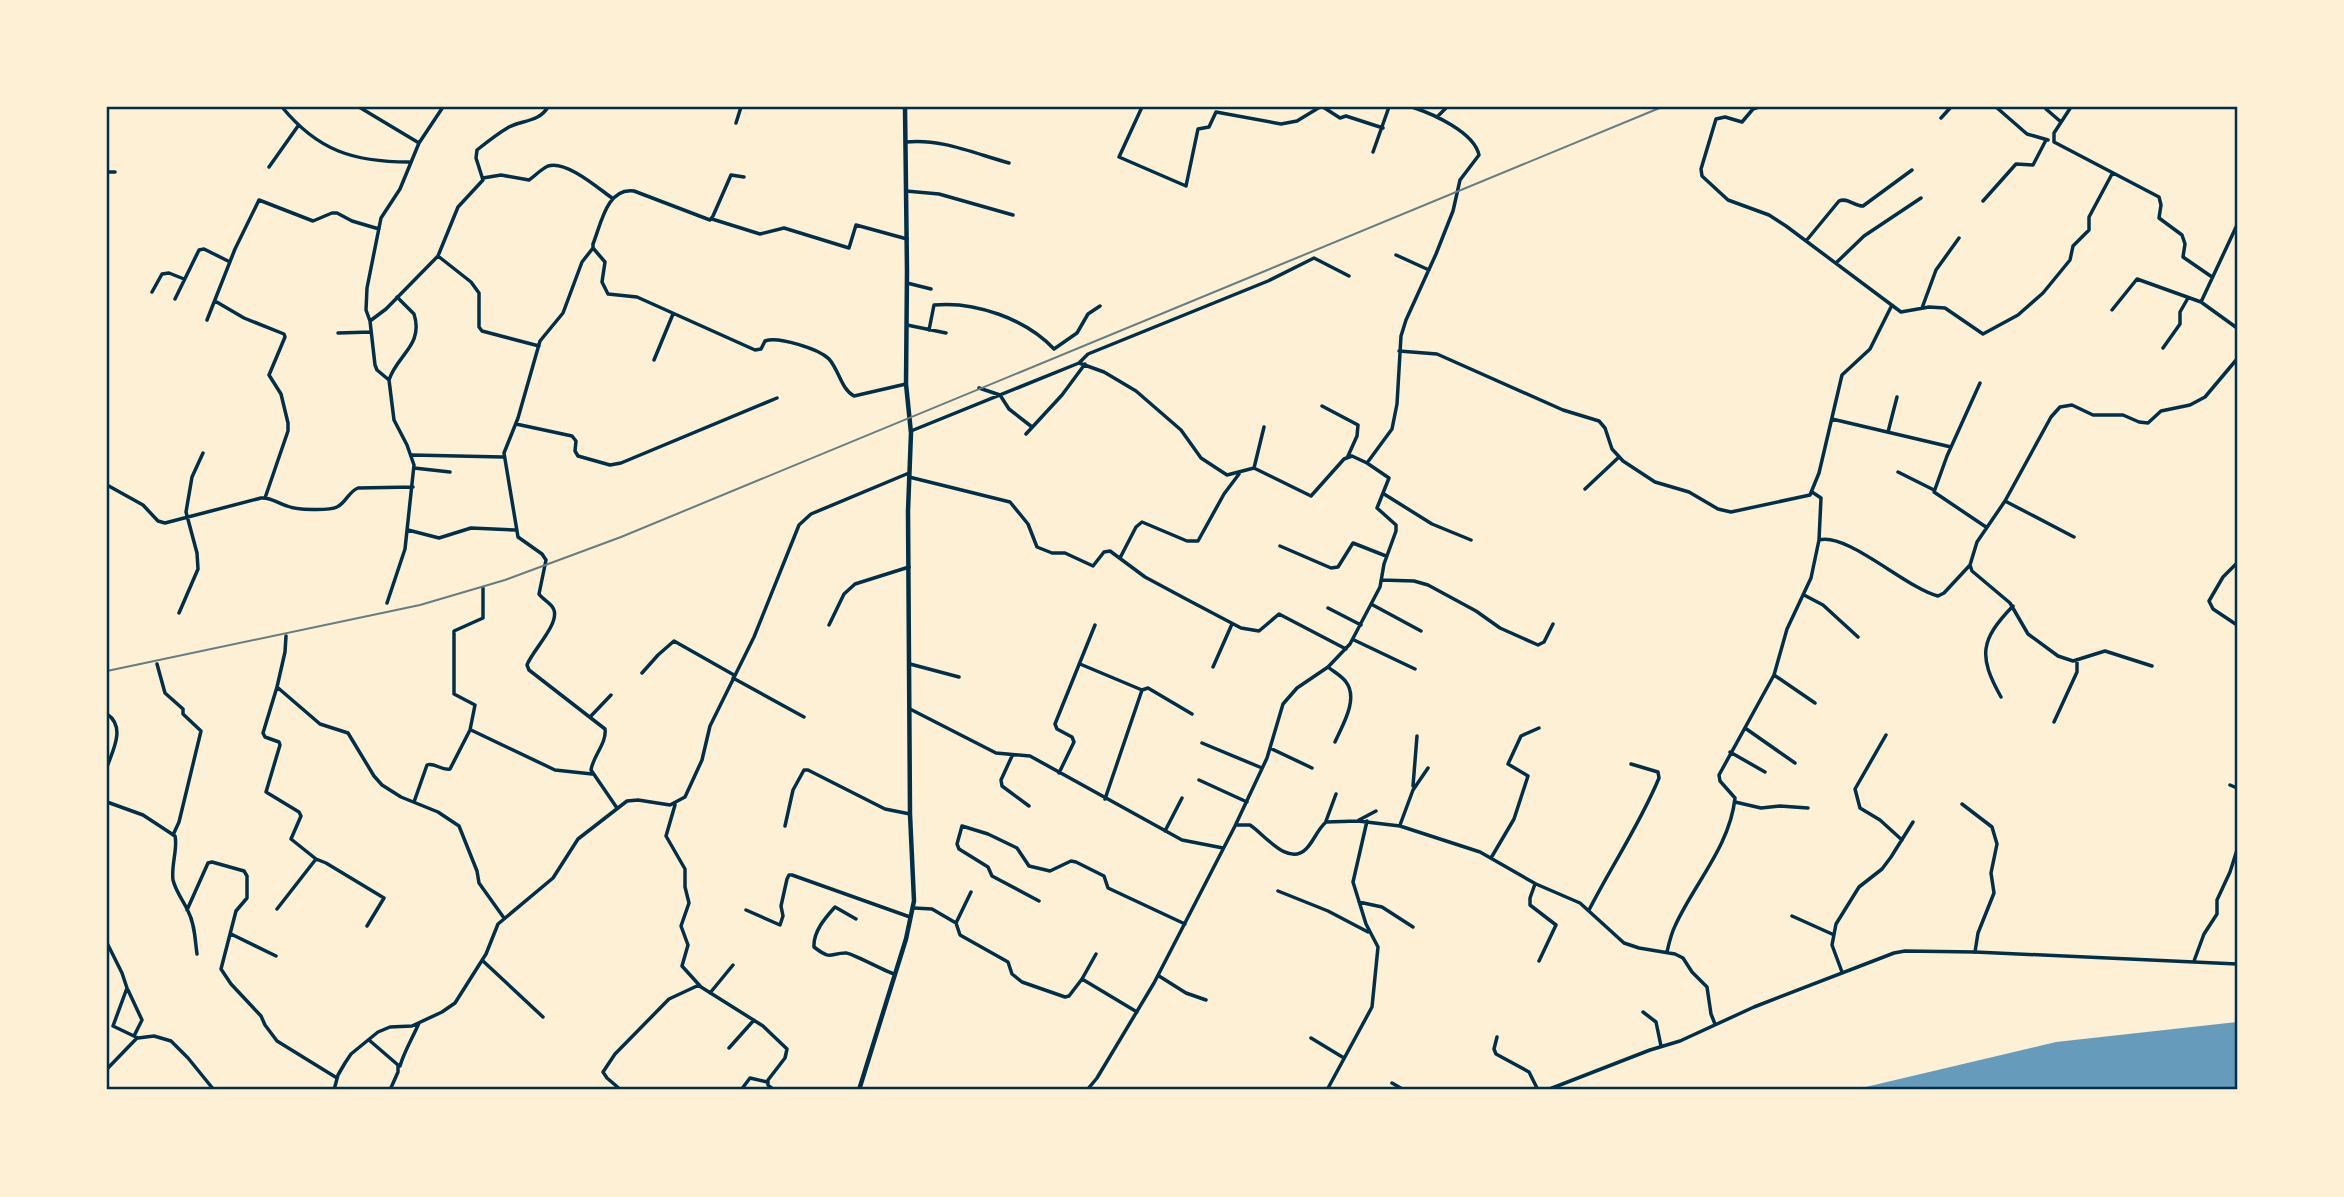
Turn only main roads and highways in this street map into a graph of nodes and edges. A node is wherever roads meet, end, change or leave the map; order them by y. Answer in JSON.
{"nodes":[{"id":1,"x":905,"y":107,"type":"edge"},
{"id":2,"x":859,"y":1090,"type":"edge"}],
"edges":[{"from":1,"to":2,"type":"main road"}]}
